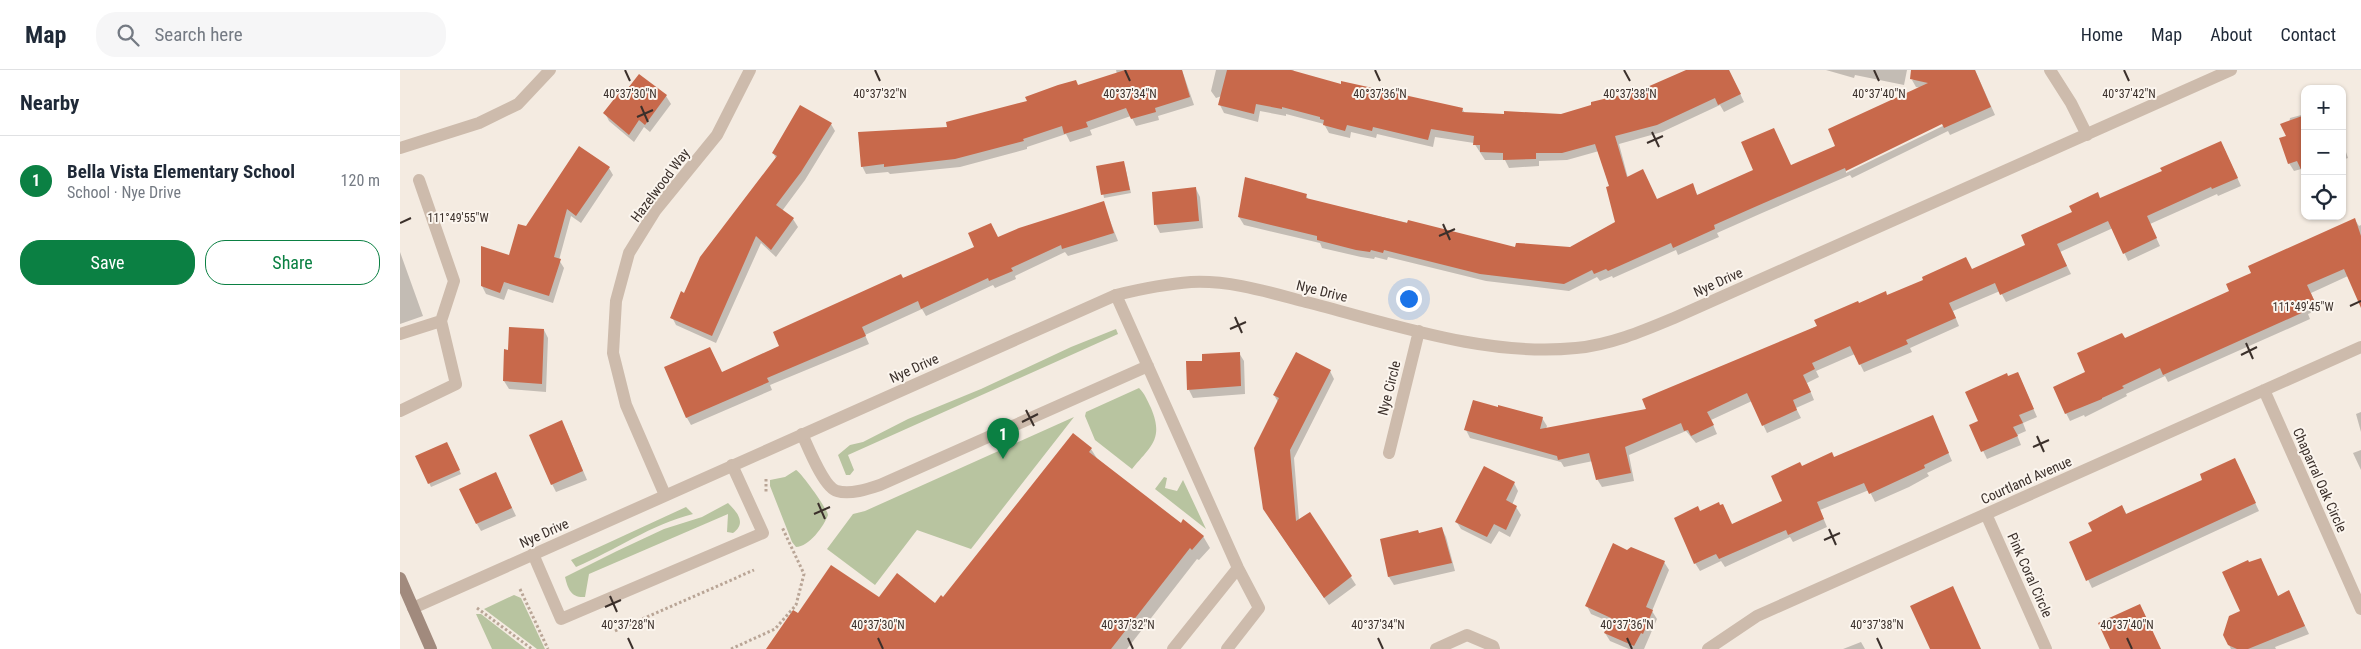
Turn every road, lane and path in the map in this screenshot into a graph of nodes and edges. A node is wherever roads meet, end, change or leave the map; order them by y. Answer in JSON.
{"nodes":[{"id":1,"x":550,"y":70,"type":"edge"},
{"id":2,"x":750,"y":70,"type":"edge"},
{"id":3,"x":2050,"y":70,"type":"edge"},
{"id":4,"x":2231,"y":70,"type":"edge"},
{"id":5,"x":2087,"y":135,"type":"junction"},
{"id":6,"x":400,"y":148,"type":"edge"},
{"id":7,"x":419,"y":180,"type":"dead end"},
{"id":8,"x":1116,"y":295,"type":"junction"},
{"id":9,"x":441,"y":321,"type":"junction"},
{"id":10,"x":1419,"y":331,"type":"junction"},
{"id":11,"x":400,"y":334,"type":"edge"},
{"id":12,"x":2361,"y":347,"type":"edge"},
{"id":13,"x":1148,"y":366,"type":"junction"},
{"id":14,"x":2264,"y":390,"type":"junction"},
{"id":15,"x":400,"y":411,"type":"edge"},
{"id":16,"x":802,"y":434,"type":"junction"},
{"id":17,"x":1389,"y":453,"type":"dead end"},
{"id":18,"x":732,"y":466,"type":"junction"},
{"id":19,"x":766,"y":478,"type":"dead end"},
{"id":20,"x":766,"y":494,"type":"dead end"},
{"id":21,"x":666,"y":496,"type":"junction"},
{"id":22,"x":1986,"y":514,"type":"junction"},
{"id":23,"x":778,"y":518,"type":"dead end"},
{"id":24,"x":533,"y":554,"type":"junction"},
{"id":25,"x":1238,"y":568,"type":"junction"},
{"id":26,"x":754,"y":570,"type":"dead end"},
{"id":27,"x":400,"y":578,"type":"edge"},
{"id":28,"x":520,"y":589,"type":"dead end"},
{"id":29,"x":413,"y":608,"type":"junction"},
{"id":30,"x":477,"y":608,"type":"dead end"},
{"id":31,"x":2361,"y":609,"type":"edge"},
{"id":32,"x":615,"y":631,"type":"dead end"},
{"id":33,"x":431,"y":649,"type":"edge"},
{"id":34,"x":532,"y":649,"type":"edge"},
{"id":35,"x":548,"y":649,"type":"edge"},
{"id":36,"x":731,"y":649,"type":"edge"},
{"id":37,"x":1173,"y":649,"type":"edge"},
{"id":38,"x":1227,"y":649,"type":"edge"},
{"id":39,"x":1436,"y":649,"type":"edge"},
{"id":40,"x":1494,"y":649,"type":"edge"},
{"id":41,"x":1708,"y":649,"type":"edge"},
{"id":42,"x":2046,"y":649,"type":"edge"}],
"edges":[{"from":1,"to":6,"type":"street"},
{"from":2,"to":21,"type":"street","name":"Hazelwood Way"},
{"from":3,"to":5,"type":"street"},
{"from":4,"to":5,"type":"street","name":"Nye Drive"},
{"from":5,"to":10,"type":"street","name":"Nye Drive"},
{"from":7,"to":9,"type":"street"},
{"from":8,"to":10,"type":"street","name":"Nye Drive"},
{"from":8,"to":13,"type":"street"},
{"from":8,"to":16,"type":"street","name":"Nye Drive"},
{"from":9,"to":11,"type":"street"},
{"from":9,"to":15,"type":"street"},
{"from":10,"to":17,"type":"street","name":"Nye Circle"},
{"from":12,"to":14,"type":"street","name":"Courtland Avenue"},
{"from":13,"to":16,"type":"street"},
{"from":13,"to":25,"type":"street"},
{"from":14,"to":22,"type":"street","name":"Courtland Avenue"},
{"from":14,"to":31,"type":"street","name":"Chaparral Oak Circle"},
{"from":16,"to":18,"type":"street","name":"Nye Drive"},
{"from":18,"to":21,"type":"street","name":"Nye Drive"},
{"from":18,"to":24,"type":"street"},
{"from":19,"to":20,"type":"path"},
{"from":21,"to":24,"type":"street","name":"Nye Drive"},
{"from":22,"to":41,"type":"street","name":"Courtland Avenue"},
{"from":22,"to":42,"type":"street","name":"Pink Coral Circle"},
{"from":23,"to":36,"type":"path"},
{"from":24,"to":29,"type":"street","name":"Nye Drive"},
{"from":25,"to":37,"type":"street"},
{"from":25,"to":38,"type":"street"},
{"from":26,"to":32,"type":"path"},
{"from":27,"to":29,"type":"main road"},
{"from":28,"to":35,"type":"path"},
{"from":29,"to":33,"type":"main road"},
{"from":30,"to":34,"type":"path"},
{"from":39,"to":40,"type":"street"}]}
